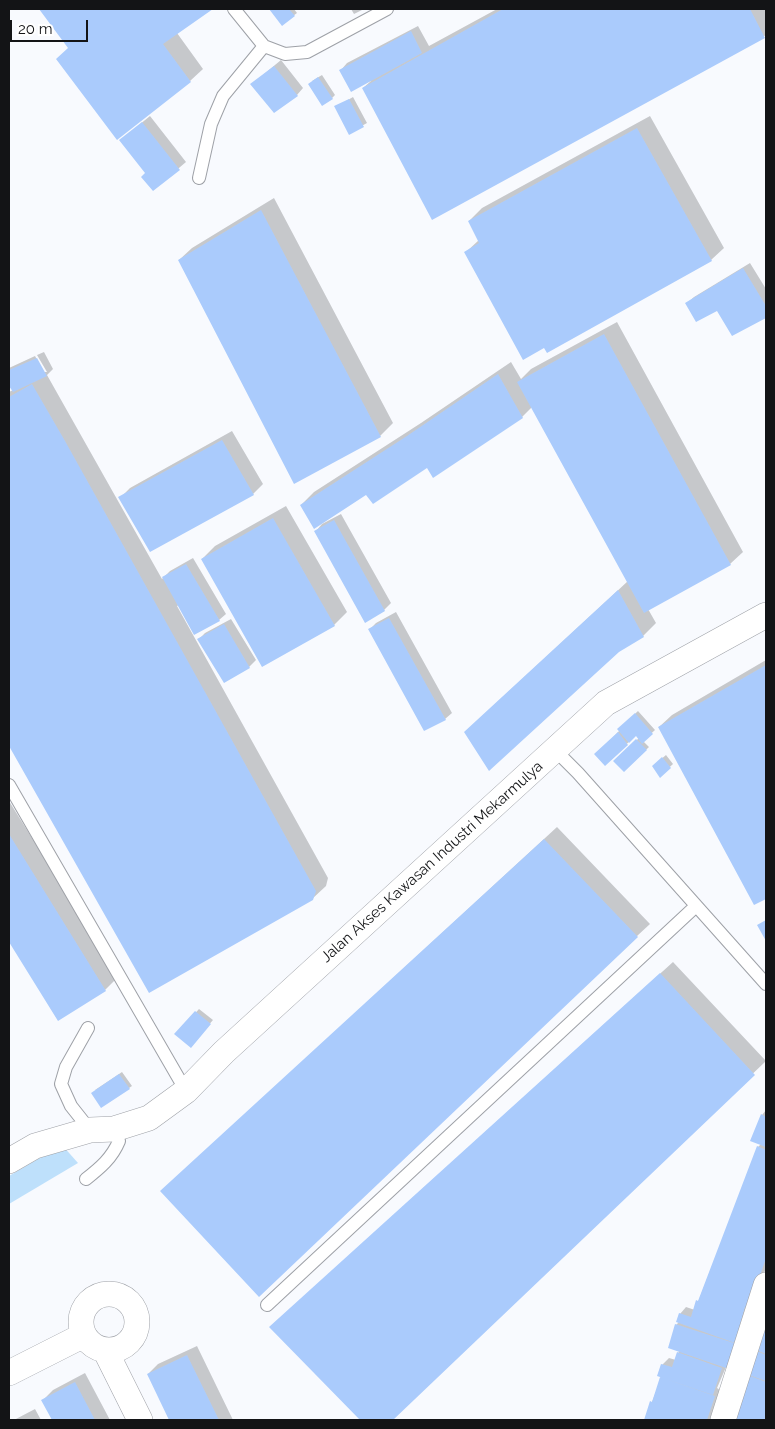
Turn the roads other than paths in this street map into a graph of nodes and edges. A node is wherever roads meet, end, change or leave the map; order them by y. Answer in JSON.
{"nodes":[{"id":1,"x":234,"y":9,"type":"edge"},
{"id":2,"x":387,"y":9,"type":"edge"},
{"id":3,"x":264,"y":46,"type":"junction"},
{"id":4,"x":199,"y":178,"type":"dead end"},
{"id":5,"x":766,"y":615,"type":"edge"},
{"id":6,"x":555,"y":750,"type":"junction"},
{"id":7,"x":9,"y":785,"type":"edge"},
{"id":8,"x":696,"y":906,"type":"junction"},
{"id":9,"x":766,"y":984,"type":"edge"},
{"id":10,"x":88,"y":1028,"type":"dead end"},
{"id":11,"x":186,"y":1091,"type":"junction"},
{"id":12,"x":114,"y":1129,"type":"junction"},
{"id":13,"x":90,"y":1130,"type":"junction"},
{"id":14,"x":9,"y":1161,"type":"edge"},
{"id":15,"x":86,"y":1179,"type":"dead end"},
{"id":16,"x":766,"y":1285,"type":"edge"},
{"id":17,"x":267,"y":1305,"type":"dead end"},
{"id":18,"x":84,"y":1335,"type":"junction"},
{"id":19,"x":105,"y":1350,"type":"junction"},
{"id":20,"x":9,"y":1373,"type":"edge"},
{"id":21,"x":140,"y":1420,"type":"edge"},
{"id":22,"x":722,"y":1420,"type":"edge"}],
"edges":[{"from":1,"to":3,"type":"lane"},
{"from":2,"to":3,"type":"lane"},
{"from":3,"to":4,"type":"lane"},
{"from":5,"to":6,"type":"street","name":"Jalan Akses Kawasan Industri Mekarmulya"},
{"from":6,"to":8,"type":"lane"},
{"from":6,"to":11,"type":"street","name":"Jalan Akses Kawasan Industri Mekarmulya"},
{"from":7,"to":11,"type":"lane"},
{"from":8,"to":9,"type":"lane"},
{"from":8,"to":17,"type":"lane"},
{"from":10,"to":13,"type":"lane"},
{"from":11,"to":12,"type":"street","name":"Jalan Akses Kawasan Industri Mekarmulya"},
{"from":12,"to":13,"type":"street","name":"Jalan Akses Kawasan Industri Mekarmulya"},
{"from":12,"to":15,"type":"lane"},
{"from":13,"to":14,"type":"street","name":"Jalan Akses Kawasan Industri Mekarmulya"},
{"from":16,"to":22,"type":"street"},
{"from":18,"to":19,"type":"street"},
{"from":18,"to":19,"type":"street"},
{"from":18,"to":20,"type":"street"},
{"from":19,"to":21,"type":"street"}]}
